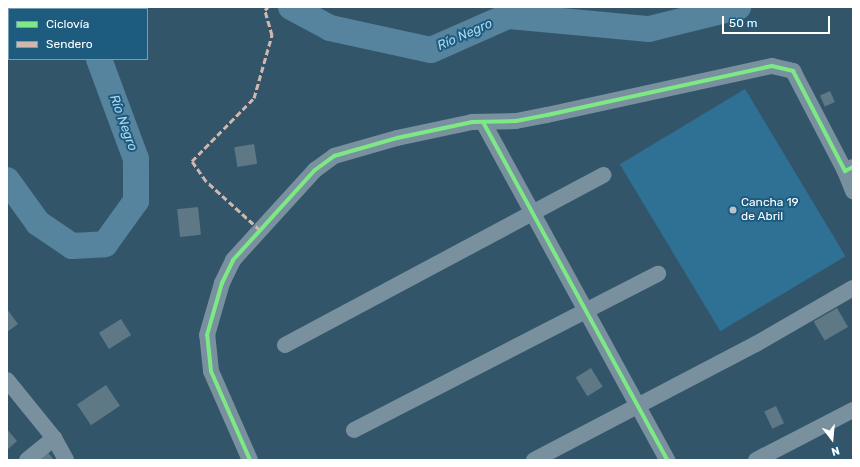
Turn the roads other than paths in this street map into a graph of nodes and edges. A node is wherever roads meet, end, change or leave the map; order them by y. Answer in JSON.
{"nodes":[{"id":1,"x":483,"y":122,"type":"junction"},
{"id":2,"x":849,"y":169,"type":"edge"},
{"id":3,"x":604,"y":175,"type":"dead end"},
{"id":4,"x":853,"y":191,"type":"edge"},
{"id":5,"x":533,"y":213,"type":"junction"},
{"id":6,"x":658,"y":274,"type":"dead end"},
{"id":7,"x":853,"y":288,"type":"edge"},
{"id":8,"x":587,"y":311,"type":"junction"},
{"id":9,"x":285,"y":345,"type":"dead end"},
{"id":10,"x":7,"y":380,"type":"edge"},
{"id":11,"x":638,"y":405,"type":"junction"},
{"id":12,"x":853,"y":410,"type":"edge"},
{"id":13,"x":354,"y":430,"type":"dead end"},
{"id":14,"x":54,"y":438,"type":"junction"},
{"id":15,"x":27,"y":460,"type":"edge"},
{"id":16,"x":66,"y":460,"type":"edge"},
{"id":17,"x":250,"y":460,"type":"edge"},
{"id":18,"x":534,"y":460,"type":"edge"},
{"id":19,"x":667,"y":460,"type":"edge"},
{"id":20,"x":756,"y":460,"type":"edge"}],
"edges":[{"from":1,"to":2,"type":"street"},
{"from":1,"to":5,"type":"street"},
{"from":1,"to":17,"type":"street"},
{"from":2,"to":4,"type":"street"},
{"from":3,"to":5,"type":"street"},
{"from":5,"to":8,"type":"street"},
{"from":5,"to":9,"type":"street"},
{"from":6,"to":8,"type":"street"},
{"from":7,"to":11,"type":"street"},
{"from":8,"to":11,"type":"street"},
{"from":8,"to":13,"type":"street"},
{"from":10,"to":14,"type":"street"},
{"from":11,"to":18,"type":"street"},
{"from":11,"to":19,"type":"street"},
{"from":12,"to":20,"type":"street"},
{"from":14,"to":15,"type":"street"},
{"from":14,"to":16,"type":"street"}]}
